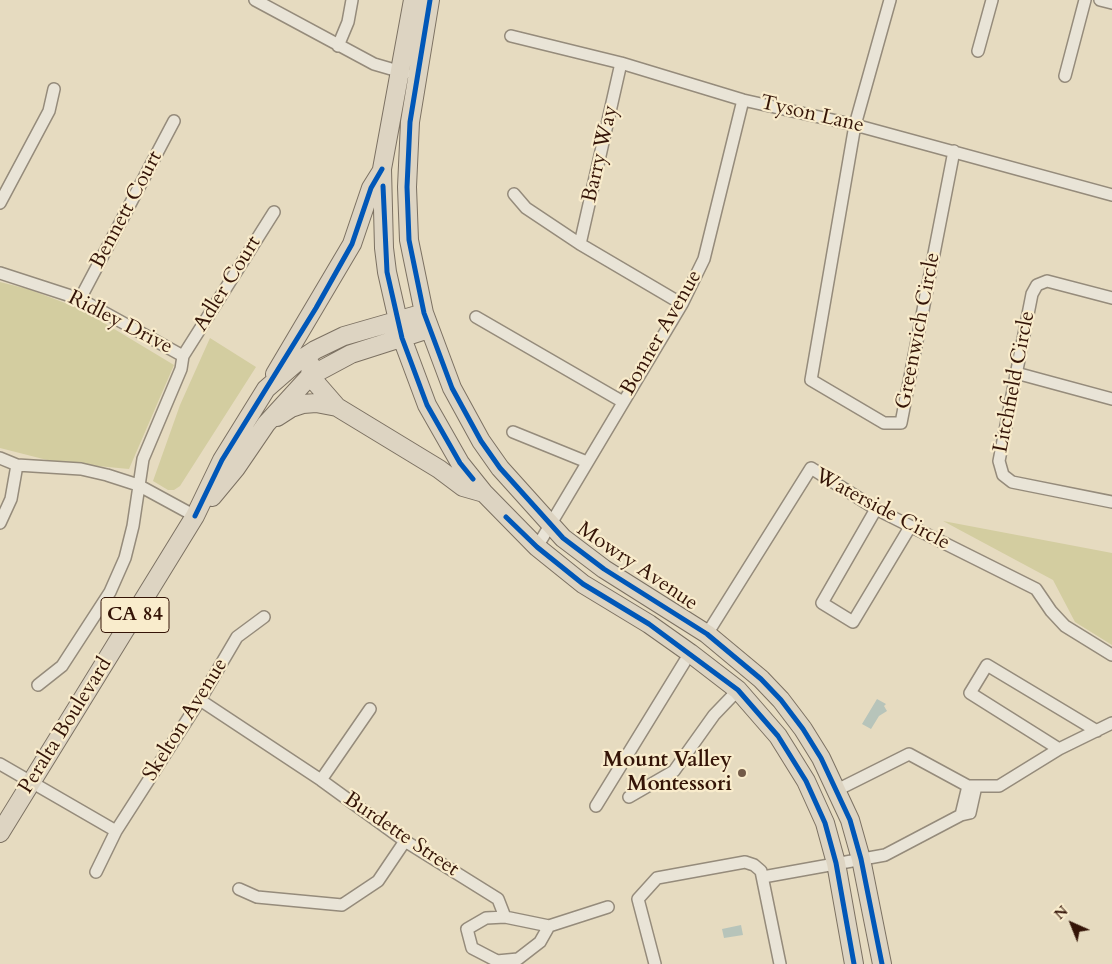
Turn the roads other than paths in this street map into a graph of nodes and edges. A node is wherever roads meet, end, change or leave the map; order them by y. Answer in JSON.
{"nodes":[{"id":1,"x":352,"y":0,"type":"edge"},
{"id":2,"x":413,"y":0,"type":"edge"},
{"id":3,"x":430,"y":0,"type":"edge"},
{"id":4,"x":890,"y":0,"type":"edge"},
{"id":5,"x":992,"y":0,"type":"edge"},
{"id":6,"x":1085,"y":0,"type":"edge"},
{"id":7,"x":1100,"y":0,"type":"edge"},
{"id":8,"x":261,"y":2,"type":"edge"},
{"id":9,"x":1112,"y":3,"type":"edge"},
{"id":10,"x":511,"y":36,"type":"dead end"},
{"id":11,"x":338,"y":46,"type":"junction"},
{"id":12,"x":978,"y":51,"type":"dead end"},
{"id":13,"x":621,"y":63,"type":"junction"},
{"id":14,"x":408,"y":73,"type":"junction"},
{"id":15,"x":1066,"y":76,"type":"dead end"},
{"id":16,"x":54,"y":89,"type":"dead end"},
{"id":17,"x":743,"y":100,"type":"junction"},
{"id":18,"x":174,"y":122,"type":"dead end"},
{"id":19,"x":854,"y":124,"type":"junction"},
{"id":20,"x":954,"y":151,"type":"junction"},
{"id":21,"x":382,"y":169,"type":"junction"},
{"id":22,"x":514,"y":194,"type":"dead end"},
{"id":23,"x":1112,"y":195,"type":"edge"},
{"id":24,"x":0,"y":203,"type":"edge"},
{"id":25,"x":274,"y":212,"type":"dead end"},
{"id":26,"x":580,"y":244,"type":"junction"},
{"id":27,"x":0,"y":273,"type":"edge"},
{"id":28,"x":1112,"y":298,"type":"edge"},
{"id":29,"x":80,"y":299,"type":"junction"},
{"id":30,"x":682,"y":304,"type":"junction"},
{"id":31,"x":476,"y":317,"type":"dead end"},
{"id":32,"x":397,"y":320,"type":"junction"},
{"id":33,"x":426,"y":321,"type":"junction"},
{"id":34,"x":402,"y":338,"type":"junction"},
{"id":35,"x":315,"y":350,"type":"junction"},
{"id":36,"x":183,"y":356,"type":"junction"},
{"id":37,"x":1016,"y":373,"type":"junction"},
{"id":38,"x":310,"y":376,"type":"junction"},
{"id":39,"x":266,"y":390,"type":"junction"},
{"id":40,"x":1112,"y":399,"type":"edge"},
{"id":41,"x":623,"y":402,"type":"junction"},
{"id":42,"x":337,"y":407,"type":"junction"},
{"id":43,"x":266,"y":424,"type":"junction"},
{"id":44,"x":512,"y":432,"type":"dead end"},
{"id":45,"x":0,"y":458,"type":"edge"},
{"id":46,"x":587,"y":462,"type":"junction"},
{"id":47,"x":17,"y":465,"type":"junction"},
{"id":48,"x":138,"y":485,"type":"junction"},
{"id":49,"x":484,"y":493,"type":"junction"},
{"id":50,"x":1112,"y":502,"type":"edge"},
{"id":51,"x":876,"y":509,"type":"junction"},
{"id":52,"x":195,"y":516,"type":"junction"},
{"id":53,"x":0,"y":523,"type":"edge"},
{"id":54,"x":551,"y":526,"type":"junction"},
{"id":55,"x":910,"y":527,"type":"junction"},
{"id":56,"x":537,"y":547,"type":"junction"},
{"id":57,"x":264,"y":617,"type":"dead end"},
{"id":58,"x":707,"y":634,"type":"junction"},
{"id":59,"x":690,"y":653,"type":"junction"},
{"id":60,"x":1112,"y":655,"type":"edge"},
{"id":61,"x":38,"y":686,"type":"dead end"},
{"id":62,"x":738,"y":690,"type":"junction"},
{"id":63,"x":200,"y":700,"type":"junction"},
{"id":64,"x":370,"y":709,"type":"dead end"},
{"id":65,"x":1112,"y":723,"type":"edge"},
{"id":66,"x":1097,"y":731,"type":"junction"},
{"id":67,"x":1059,"y":749,"type":"junction"},
{"id":68,"x":0,"y":764,"type":"edge"},
{"id":69,"x":321,"y":780,"type":"junction"},
{"id":70,"x":32,"y":782,"type":"junction"},
{"id":71,"x":972,"y":786,"type":"junction"},
{"id":72,"x":837,"y":790,"type":"junction"},
{"id":73,"x":629,"y":797,"type":"dead end"},
{"id":74,"x":596,"y":806,"type":"dead end"},
{"id":75,"x":116,"y":831,"type":"junction"},
{"id":76,"x":0,"y":833,"type":"edge"},
{"id":77,"x":405,"y":841,"type":"junction"},
{"id":78,"x":861,"y":859,"type":"junction"},
{"id":79,"x":836,"y":863,"type":"junction"},
{"id":80,"x":96,"y":872,"type":"dead end"},
{"id":81,"x":763,"y":877,"type":"junction"},
{"id":82,"x":239,"y":889,"type":"dead end"},
{"id":83,"x":608,"y":907,"type":"dead end"},
{"id":84,"x":505,"y":917,"type":"junction"},
{"id":85,"x":549,"y":926,"type":"junction"},
{"id":86,"x":655,"y":964,"type":"edge"},
{"id":87,"x":780,"y":964,"type":"edge"},
{"id":88,"x":854,"y":964,"type":"edge"},
{"id":89,"x":882,"y":964,"type":"edge"}],
"edges":[{"from":1,"to":11,"type":"street"},
{"from":2,"to":14,"type":"main road","name":"Mowry Avenue"},
{"from":3,"to":14,"type":"main road","name":"Mowry Avenue"},
{"from":4,"to":19,"type":"street"},
{"from":5,"to":12,"type":"street"},
{"from":6,"to":15,"type":"street"},
{"from":7,"to":9,"type":"street"},
{"from":8,"to":11,"type":"street"},
{"from":10,"to":13,"type":"street","name":"Tyson Lane"},
{"from":11,"to":14,"type":"street"},
{"from":13,"to":17,"type":"street","name":"Tyson Lane"},
{"from":13,"to":26,"type":"street","name":"Barry Way"},
{"from":14,"to":21,"type":"main road","name":"Mowry Avenue"},
{"from":14,"to":33,"type":"main road","name":"Mowry Avenue"},
{"from":16,"to":24,"type":"street"},
{"from":17,"to":19,"type":"street","name":"Tyson Lane"},
{"from":17,"to":30,"type":"street","name":"Bonner Avenue"},
{"from":18,"to":29,"type":"street","name":"Bennett Court"},
{"from":19,"to":20,"type":"street","name":"Tyson Lane"},
{"from":19,"to":20,"type":"street","name":"Greenwich Circle"},
{"from":20,"to":23,"type":"street","name":"Tyson Lane"},
{"from":21,"to":32,"type":"main road","name":"Mowry Avenue"},
{"from":21,"to":39,"type":"main road"},
{"from":22,"to":26,"type":"street"},
{"from":25,"to":36,"type":"street","name":"Adler Court"},
{"from":26,"to":30,"type":"street"},
{"from":27,"to":29,"type":"street","name":"Ridley Drive"},
{"from":28,"to":37,"type":"street","name":"Litchfield Circle"},
{"from":29,"to":36,"type":"street","name":"Ridley Drive"},
{"from":30,"to":41,"type":"street","name":"Bonner Avenue"},
{"from":31,"to":41,"type":"street"},
{"from":32,"to":33,"type":"main road","name":"Peralta Boulevard"},
{"from":32,"to":34,"type":"main road","name":"Mowry Avenue"},
{"from":32,"to":35,"type":"main road","name":"Peralta Boulevard"},
{"from":33,"to":34,"type":"main road","name":"Peralta Boulevard","number":"CA 84"},
{"from":33,"to":54,"type":"main road","name":"Mowry Avenue"},
{"from":34,"to":38,"type":"main road","name":"Peralta Boulevard","number":"CA 84"},
{"from":34,"to":49,"type":"main road","name":"Mowry Avenue"},
{"from":35,"to":38,"type":"main road"},
{"from":35,"to":39,"type":"main road","name":"Peralta Boulevard"},
{"from":36,"to":48,"type":"street","name":"Peralta Boulevard"},
{"from":37,"to":40,"type":"street"},
{"from":37,"to":50,"type":"street","name":"Litchfield Circle"},
{"from":38,"to":42,"type":"main road","name":"Mowry Avenue"},
{"from":38,"to":43,"type":"main road","name":"Peralta Boulevard","number":"CA 84"},
{"from":39,"to":52,"type":"main road","name":"Peralta Boulevard","number":"CA 84"},
{"from":41,"to":46,"type":"street","name":"Bonner Avenue"},
{"from":42,"to":43,"type":"main road"},
{"from":42,"to":49,"type":"main road","name":"Mowry Avenue"},
{"from":43,"to":52,"type":"main road","name":"Peralta Boulevard","number":"CA 84"},
{"from":44,"to":46,"type":"street"},
{"from":45,"to":47,"type":"street"},
{"from":46,"to":54,"type":"street","name":"Bonner Avenue"},
{"from":47,"to":48,"type":"street"},
{"from":47,"to":53,"type":"street"},
{"from":48,"to":52,"type":"street"},
{"from":48,"to":61,"type":"street","name":"Peralta Boulevard"},
{"from":49,"to":56,"type":"main road","name":"Mowry Avenue"},
{"from":51,"to":55,"type":"street","name":"Waterside Circle"},
{"from":51,"to":55,"type":"street"},
{"from":51,"to":58,"type":"street","name":"Waterside Circle"},
{"from":52,"to":70,"type":"main road","name":"Peralta Boulevard","number":"CA 84"},
{"from":54,"to":56,"type":"street","name":"Bonner Avenue"},
{"from":54,"to":58,"type":"main road","name":"Mowry Avenue"},
{"from":55,"to":60,"type":"street","name":"Waterside Circle"},
{"from":56,"to":59,"type":"main road","name":"Mowry Avenue"},
{"from":57,"to":63,"type":"street","name":"Skelton Avenue"},
{"from":58,"to":72,"type":"main road","name":"Mowry Avenue"},
{"from":59,"to":62,"type":"main road","name":"Mowry Avenue"},
{"from":59,"to":74,"type":"street"},
{"from":62,"to":73,"type":"street"},
{"from":62,"to":79,"type":"main road","name":"Mowry Avenue"},
{"from":63,"to":69,"type":"street","name":"Burdette Street"},
{"from":63,"to":75,"type":"street","name":"Skelton Avenue"},
{"from":64,"to":69,"type":"street"},
{"from":65,"to":66,"type":"street"},
{"from":66,"to":67,"type":"street"},
{"from":66,"to":67,"type":"street"},
{"from":67,"to":71,"type":"street"},
{"from":68,"to":70,"type":"street"},
{"from":69,"to":77,"type":"street","name":"Burdette Street"},
{"from":70,"to":75,"type":"street"},
{"from":70,"to":76,"type":"main road","name":"Peralta Boulevard","number":"CA 84"},
{"from":71,"to":72,"type":"street"},
{"from":71,"to":78,"type":"street"},
{"from":72,"to":78,"type":"main road","name":"Mowry Avenue"},
{"from":75,"to":80,"type":"street","name":"Skelton Avenue"},
{"from":77,"to":82,"type":"street"},
{"from":77,"to":84,"type":"street","name":"Burdette Street"},
{"from":78,"to":79,"type":"street"},
{"from":78,"to":89,"type":"main road","name":"Mowry Avenue"},
{"from":79,"to":81,"type":"street"},
{"from":79,"to":88,"type":"main road","name":"Mowry Avenue"},
{"from":81,"to":86,"type":"street"},
{"from":81,"to":87,"type":"street"},
{"from":83,"to":85,"type":"street"},
{"from":84,"to":85,"type":"street"},
{"from":84,"to":85,"type":"street"}]}
